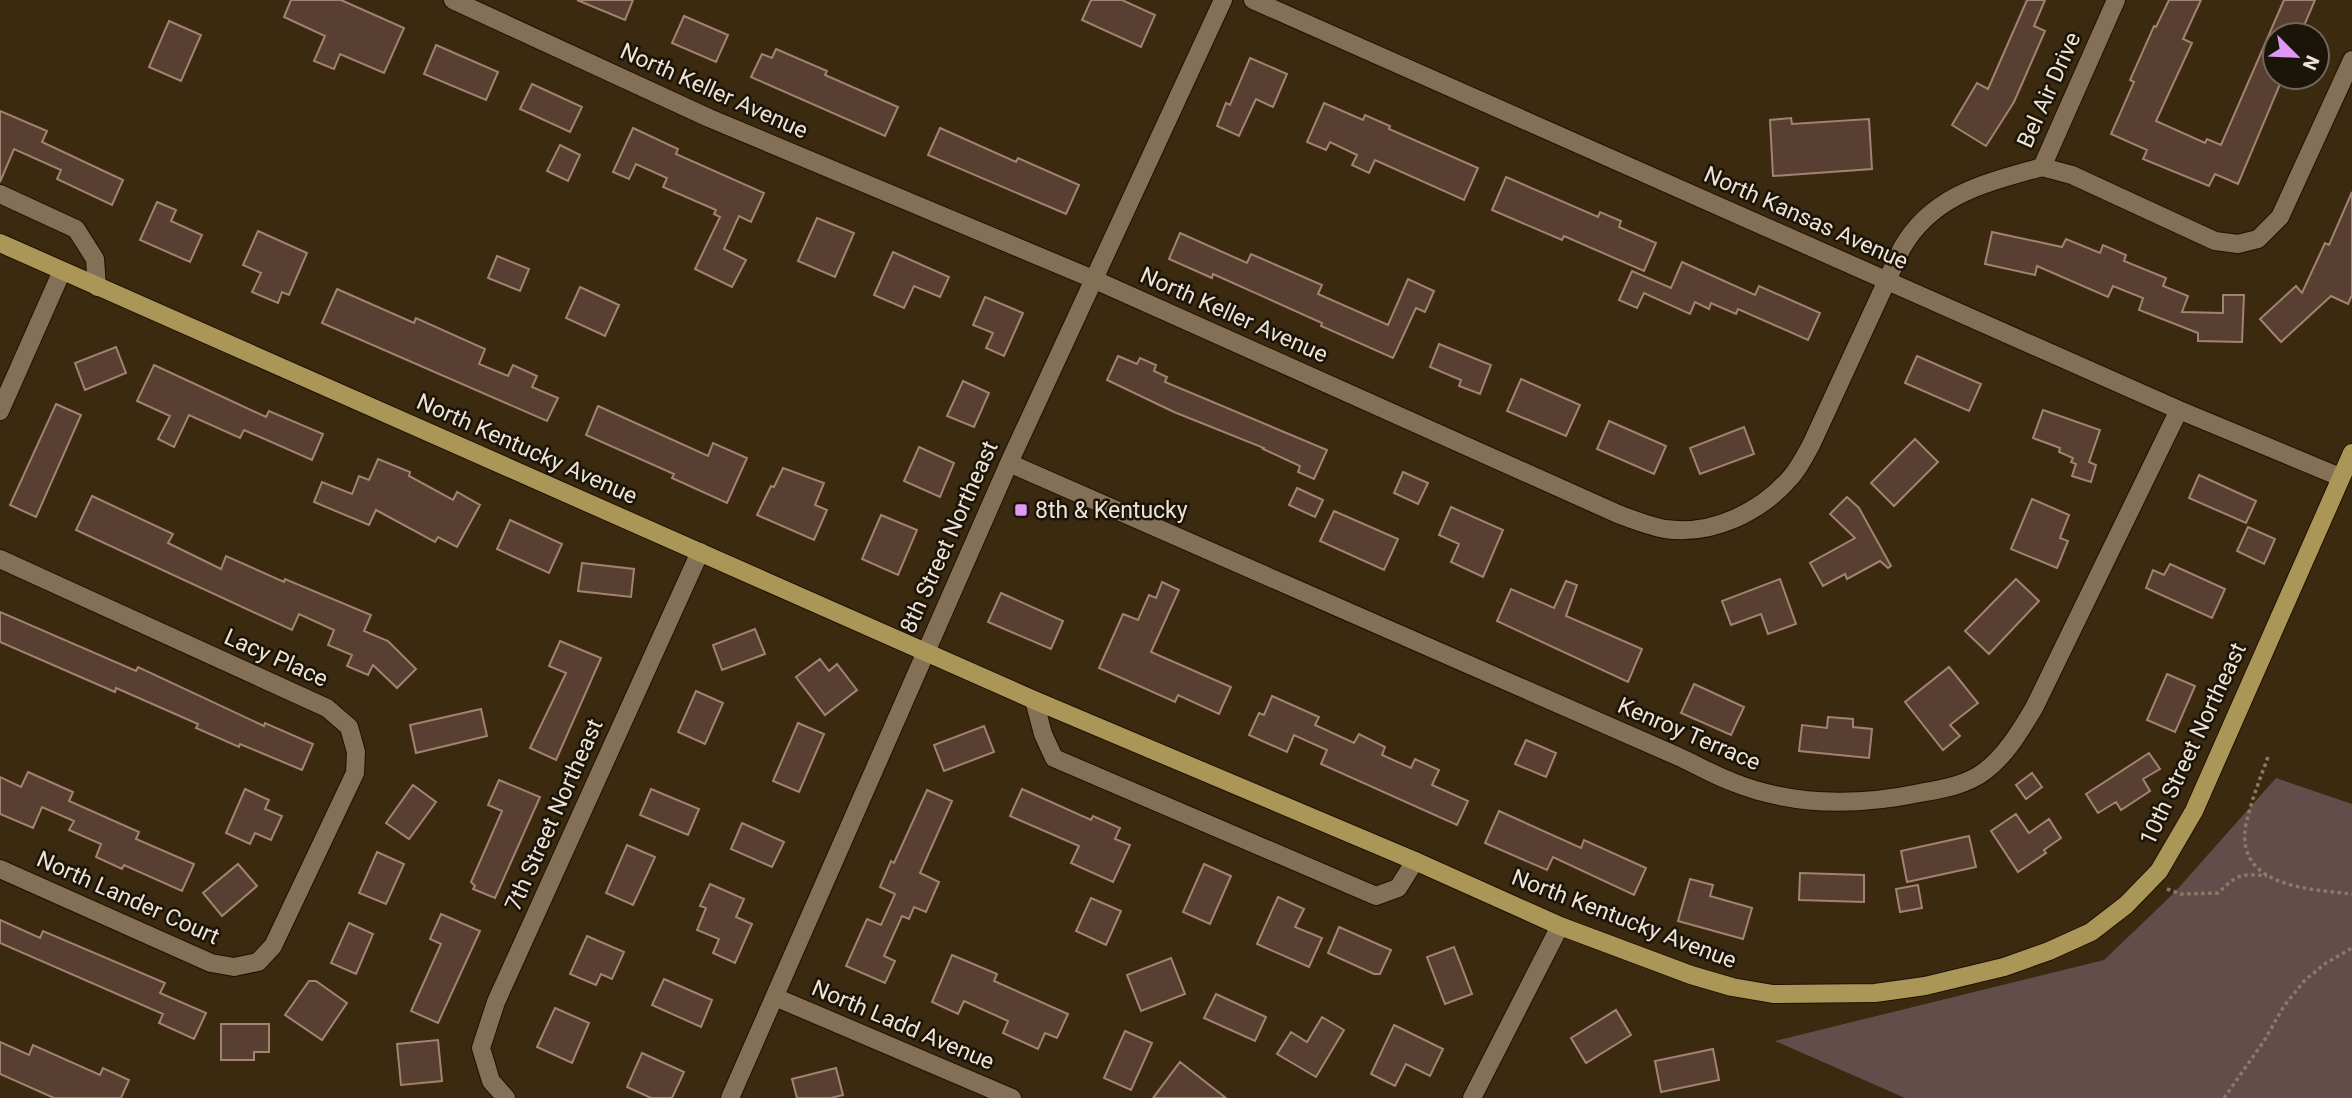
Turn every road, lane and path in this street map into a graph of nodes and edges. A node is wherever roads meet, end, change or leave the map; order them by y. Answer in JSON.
{"nodes":[{"id":1,"x":453,"y":0,"type":"edge"},
{"id":2,"x":1223,"y":0,"type":"edge"},
{"id":3,"x":1253,"y":0,"type":"edge"},
{"id":4,"x":2116,"y":0,"type":"edge"},
{"id":5,"x":2352,"y":60,"type":"edge"},
{"id":6,"x":2042,"y":167,"type":"junction"},
{"id":7,"x":0,"y":194,"type":"edge"},
{"id":8,"x":0,"y":243,"type":"edge"},
{"id":9,"x":62,"y":271,"type":"junction"},
{"id":10,"x":1093,"y":279,"type":"junction"},
{"id":11,"x":1887,"y":281,"type":"junction"},
{"id":12,"x":97,"y":288,"type":"junction"},
{"id":13,"x":2179,"y":410,"type":"junction"},
{"id":14,"x":0,"y":411,"type":"edge"},
{"id":15,"x":2352,"y":453,"type":"edge"},
{"id":16,"x":1009,"y":463,"type":"junction"},
{"id":17,"x":2340,"y":477,"type":"junction"},
{"id":18,"x":700,"y":552,"type":"junction"},
{"id":19,"x":0,"y":559,"type":"edge"},
{"id":20,"x":925,"y":651,"type":"junction"},
{"id":21,"x":1034,"y":700,"type":"junction"},
{"id":22,"x":2268,"y":757,"type":"dead end"},
{"id":23,"x":1415,"y":862,"type":"junction"},
{"id":24,"x":0,"y":869,"type":"edge"},
{"id":25,"x":2269,"y":876,"type":"junction"},
{"id":26,"x":2149,"y":881,"type":"junction"},
{"id":27,"x":2352,"y":894,"type":"edge"},
{"id":28,"x":1560,"y":926,"type":"junction"},
{"id":29,"x":273,"y":946,"type":"joint"},
{"id":30,"x":2352,"y":948,"type":"edge"},
{"id":31,"x":1948,"y":981,"type":"joint"},
{"id":32,"x":775,"y":997,"type":"junction"},
{"id":33,"x":506,"y":1098,"type":"edge"},
{"id":34,"x":730,"y":1098,"type":"edge"},
{"id":35,"x":1012,"y":1098,"type":"edge"},
{"id":36,"x":1472,"y":1098,"type":"edge"},
{"id":37,"x":2224,"y":1098,"type":"edge"}],
"edges":[{"from":1,"to":10,"type":"street","name":"North Keller Avenue"},
{"from":2,"to":10,"type":"street","name":"8th Street Northeast"},
{"from":3,"to":11,"type":"street","name":"North Kansas Avenue"},
{"from":4,"to":6,"type":"street","name":"Bel Air Drive"},
{"from":5,"to":6,"type":"street"},
{"from":6,"to":11,"type":"street","name":"Bel Air Drive"},
{"from":7,"to":12,"type":"street"},
{"from":8,"to":9,"type":"main road","name":"North Kentucky Avenue"},
{"from":9,"to":12,"type":"main road","name":"North Kentucky Avenue"},
{"from":9,"to":14,"type":"street"},
{"from":10,"to":11,"type":"street","name":"North Keller Avenue"},
{"from":10,"to":16,"type":"street","name":"8th Street Northeast"},
{"from":11,"to":13,"type":"street","name":"North Kansas Avenue"},
{"from":12,"to":18,"type":"main road","name":"North Kentucky Avenue"},
{"from":13,"to":16,"type":"street","name":"Kenroy Terrace"},
{"from":13,"to":17,"type":"street","name":"North Kansas Avenue"},
{"from":15,"to":17,"type":"main road","name":"10th Street Northeast"},
{"from":16,"to":20,"type":"street","name":"8th Street Northeast"},
{"from":17,"to":26,"type":"main road","name":"10th Street Northeast"},
{"from":18,"to":20,"type":"main road","name":"North Kentucky Avenue"},
{"from":18,"to":33,"type":"street","name":"7th Street Northeast"},
{"from":19,"to":29,"type":"street","name":"Lacy Place"},
{"from":20,"to":21,"type":"main road","name":"North Kentucky Avenue"},
{"from":20,"to":32,"type":"street","name":"8th Street Northeast"},
{"from":21,"to":23,"type":"main road","name":"North Kentucky Avenue"},
{"from":21,"to":23,"type":"street"},
{"from":22,"to":25,"type":"path"},
{"from":23,"to":28,"type":"main road","name":"North Kentucky Avenue"},
{"from":24,"to":29,"type":"street","name":"North Lander Court"},
{"from":25,"to":26,"type":"path"},
{"from":25,"to":27,"type":"path"},
{"from":26,"to":31,"type":"main road","name":"10th Street Northeast"},
{"from":28,"to":31,"type":"main road","name":"North Kentucky Avenue"},
{"from":28,"to":36,"type":"street"},
{"from":30,"to":37,"type":"path"},
{"from":32,"to":34,"type":"street","name":"8th Street Northeast"},
{"from":32,"to":35,"type":"street","name":"North Ladd Avenue"}]}
